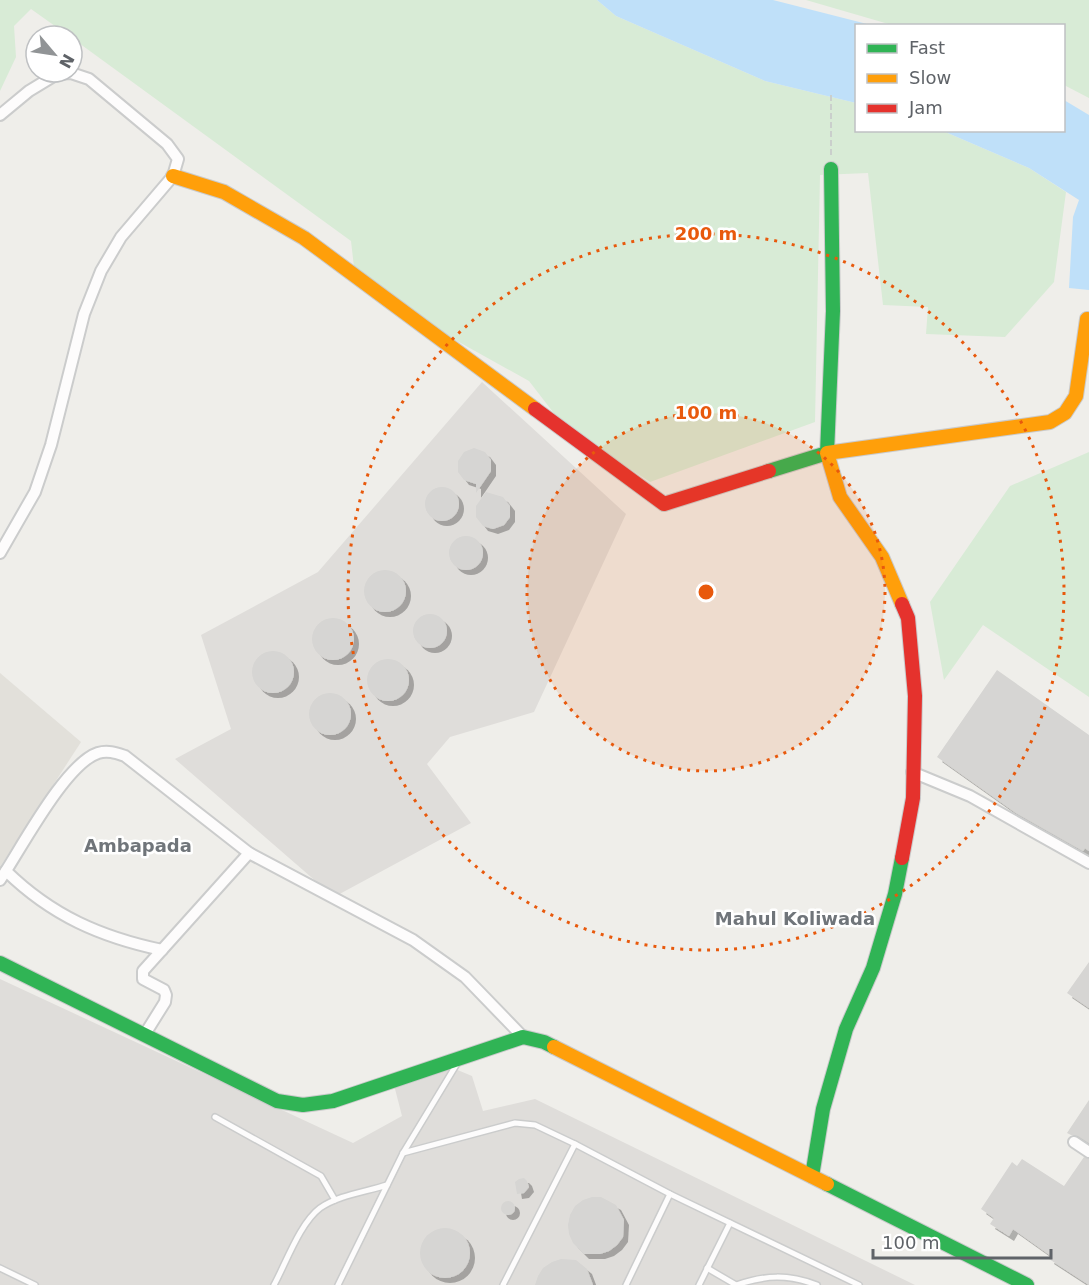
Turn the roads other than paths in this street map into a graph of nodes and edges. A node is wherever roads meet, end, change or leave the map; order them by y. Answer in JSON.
{"nodes":[{"id":1,"x":0,"y":115,"type":"edge"},
{"id":2,"x":831,"y":169,"type":"road end"},
{"id":3,"x":173,"y":176,"type":"junction"},
{"id":4,"x":1087,"y":319,"type":"dead end"},
{"id":5,"x":827,"y":453,"type":"junction"},
{"id":6,"x":2,"y":549,"type":"edge"},
{"id":7,"x":912,"y":772,"type":"junction"},
{"id":8,"x":249,"y":853,"type":"junction"},
{"id":9,"x":1089,"y":863,"type":"edge"},
{"id":10,"x":3,"y":876,"type":"edge"},
{"id":11,"x":162,"y":950,"type":"junction"},
{"id":12,"x":0,"y":963,"type":"edge"},
{"id":13,"x":146,"y":1034,"type":"junction"},
{"id":14,"x":523,"y":1037,"type":"junction"},
{"id":15,"x":460,"y":1060,"type":"junction"},
{"id":16,"x":215,"y":1117,"type":"dead end"},
{"id":17,"x":1074,"y":1142,"type":"dead end"},
{"id":18,"x":575,"y":1144,"type":"junction"},
{"id":19,"x":1089,"y":1152,"type":"edge"},
{"id":20,"x":403,"y":1153,"type":"junction"},
{"id":21,"x":812,"y":1176,"type":"junction"},
{"id":22,"x":387,"y":1185,"type":"junction"},
{"id":23,"x":670,"y":1194,"type":"junction"},
{"id":24,"x":335,"y":1200,"type":"junction"},
{"id":25,"x":730,"y":1223,"type":"junction"},
{"id":26,"x":0,"y":1268,"type":"edge"},
{"id":27,"x":707,"y":1268,"type":"junction"},
{"id":28,"x":35,"y":1285,"type":"edge"},
{"id":29,"x":274,"y":1285,"type":"edge"},
{"id":30,"x":338,"y":1285,"type":"edge"},
{"id":31,"x":503,"y":1285,"type":"edge"},
{"id":32,"x":626,"y":1285,"type":"edge"},
{"id":33,"x":699,"y":1285,"type":"edge"},
{"id":34,"x":735,"y":1285,"type":"edge"},
{"id":35,"x":817,"y":1285,"type":"edge"},
{"id":36,"x":859,"y":1285,"type":"edge"},
{"id":37,"x":1027,"y":1285,"type":"edge"}],
"edges":[{"from":1,"to":3,"type":"street"},
{"from":2,"to":5,"type":"street"},
{"from":3,"to":5,"type":"street"},
{"from":3,"to":6,"type":"street"},
{"from":4,"to":5,"type":"street"},
{"from":5,"to":7,"type":"street"},
{"from":7,"to":9,"type":"street"},
{"from":7,"to":21,"type":"street"},
{"from":8,"to":10,"type":"street"},
{"from":8,"to":11,"type":"street"},
{"from":8,"to":14,"type":"street"},
{"from":10,"to":11,"type":"street"},
{"from":11,"to":13,"type":"street"},
{"from":12,"to":13,"type":"street"},
{"from":13,"to":15,"type":"street"},
{"from":14,"to":15,"type":"street"},
{"from":14,"to":21,"type":"street"},
{"from":15,"to":20,"type":"lane"},
{"from":16,"to":24,"type":"lane"},
{"from":17,"to":19,"type":"street"},
{"from":18,"to":20,"type":"lane"},
{"from":18,"to":23,"type":"lane"},
{"from":18,"to":31,"type":"lane"},
{"from":20,"to":22,"type":"lane"},
{"from":21,"to":37,"type":"street"},
{"from":22,"to":24,"type":"lane"},
{"from":22,"to":30,"type":"lane"},
{"from":23,"to":25,"type":"lane"},
{"from":23,"to":32,"type":"lane"},
{"from":24,"to":29,"type":"lane"},
{"from":25,"to":27,"type":"lane"},
{"from":25,"to":36,"type":"lane"},
{"from":26,"to":28,"type":"lane"},
{"from":27,"to":33,"type":"lane"},
{"from":27,"to":34,"type":"lane"},
{"from":34,"to":35,"type":"lane"}]}
